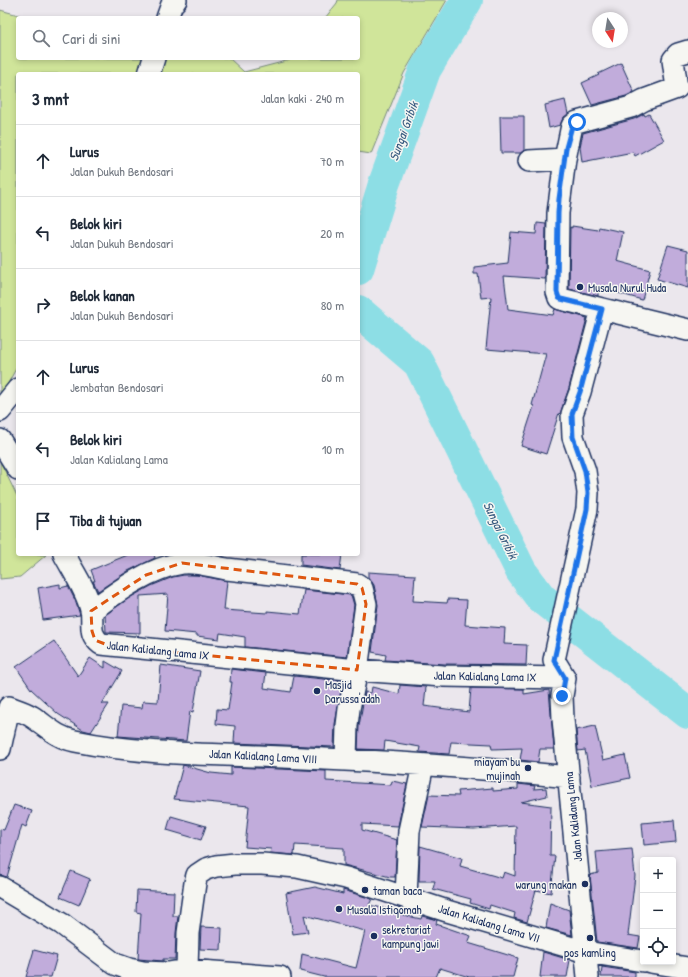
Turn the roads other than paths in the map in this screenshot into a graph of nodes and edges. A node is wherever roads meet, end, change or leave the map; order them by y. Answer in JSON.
{"nodes":[{"id":1,"x":176,"y":0,"type":"edge"},
{"id":2,"x":168,"y":16,"type":"edge"},
{"id":3,"x":688,"y":51,"type":"edge"},
{"id":4,"x":153,"y":60,"type":"edge"},
{"id":5,"x":150,"y":72,"type":"edge"},
{"id":6,"x":682,"y":88,"type":"edge"},
{"id":7,"x":564,"y":159,"type":"junction"},
{"id":8,"x":529,"y":161,"type":"dead end"},
{"id":9,"x":602,"y":309,"type":"junction"},
{"id":10,"x":688,"y":330,"type":"edge"},
{"id":11,"x":16,"y":391,"type":"edge"},
{"id":12,"x":0,"y":411,"type":"edge"},
{"id":13,"x":0,"y":440,"type":"edge"},
{"id":14,"x":16,"y":466,"type":"edge"},
{"id":15,"x":65,"y":556,"type":"edge"},
{"id":16,"x":182,"y":558,"type":"edge"},
{"id":17,"x":92,"y":611,"type":"junction"},
{"id":18,"x":357,"y":670,"type":"junction"},
{"id":19,"x":565,"y":678,"type":"junction"},
{"id":20,"x":4,"y":706,"type":"edge"},
{"id":21,"x":0,"y":749,"type":"edge"},
{"id":22,"x":346,"y":760,"type":"junction"},
{"id":23,"x":423,"y":766,"type":"junction"},
{"id":24,"x":569,"y":777,"type":"junction"},
{"id":25,"x":0,"y":887,"type":"edge"},
{"id":26,"x":406,"y":897,"type":"junction"},
{"id":27,"x":586,"y":952,"type":"junction"},
{"id":28,"x":640,"y":961,"type":"edge"},
{"id":29,"x":669,"y":965,"type":"edge"},
{"id":30,"x":688,"y":968,"type":"edge"},
{"id":31,"x":174,"y":973,"type":"edge"},
{"id":32,"x":280,"y":977,"type":"edge"},
{"id":33,"x":588,"y":977,"type":"edge"}],
"edges":[{"from":1,"to":2,"type":"street"},
{"from":3,"to":6,"type":"street"},
{"from":4,"to":5,"type":"street"},
{"from":6,"to":7,"type":"street"},
{"from":7,"to":8,"type":"street"},
{"from":7,"to":9,"type":"street"},
{"from":9,"to":10,"type":"street"},
{"from":9,"to":19,"type":"street"},
{"from":11,"to":12,"type":"street"},
{"from":13,"to":14,"type":"street"},
{"from":15,"to":17,"type":"street"},
{"from":16,"to":17,"type":"street"},
{"from":16,"to":18,"type":"street"},
{"from":17,"to":18,"type":"street","name":"Jalan Kalialang Lama IX"},
{"from":18,"to":19,"type":"street","name":"Jalan Kalialang Lama IX"},
{"from":18,"to":22,"type":"street"},
{"from":19,"to":24,"type":"street","name":"Jalan Kalialang Lama"},
{"from":20,"to":21,"type":"street","name":"Jalan Kalialang Lama VIII"},
{"from":20,"to":22,"type":"street","name":"Jalan Kalialang Lama VIII"},
{"from":22,"to":23,"type":"street","name":"Jalan Kalialang Lama VIII"},
{"from":23,"to":24,"type":"street","name":"Jalan Kalialang Lama VIII"},
{"from":23,"to":26,"type":"street"},
{"from":24,"to":27,"type":"street","name":"Jalan Kalialang Lama"},
{"from":25,"to":31,"type":"street"},
{"from":26,"to":27,"type":"street","name":"Jalan Kalialang Lama VII"},
{"from":26,"to":31,"type":"street","name":"Jalan Kalialang Lama VII"},
{"from":27,"to":28,"type":"street","name":"Jalan Kalialang Lama VII"},
{"from":27,"to":33,"type":"street","name":"Jalan Kalialang Lama"},
{"from":29,"to":30,"type":"street"},
{"from":31,"to":32,"type":"street"}]}
